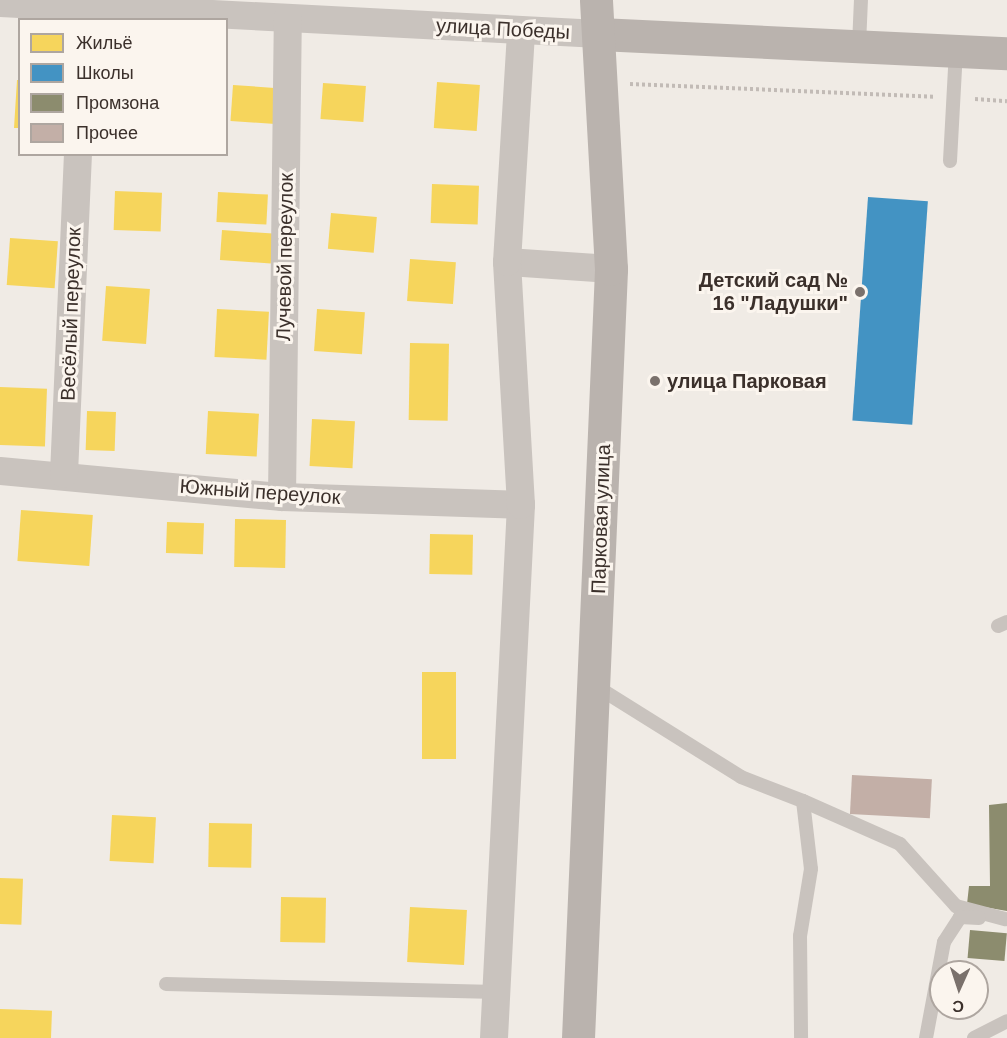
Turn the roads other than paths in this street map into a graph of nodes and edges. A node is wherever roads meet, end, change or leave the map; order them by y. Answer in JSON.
{"nodes":[{"id":1,"x":596,"y":0,"type":"edge"},
{"id":2,"x":861,"y":0,"type":"edge"},
{"id":3,"x":0,"y":3,"type":"edge"},
{"id":4,"x":121,"y":4,"type":"edge"},
{"id":5,"x":213,"y":7,"type":"edge"},
{"id":6,"x":84,"y":13,"type":"edge"},
{"id":7,"x":288,"y":18,"type":"junction"},
{"id":8,"x":521,"y":30,"type":"junction"},
{"id":9,"x":599,"y":34,"type":"junction"},
{"id":10,"x":859,"y":45,"type":"junction"},
{"id":11,"x":956,"y":50,"type":"junction"},
{"id":12,"x":1007,"y":53,"type":"edge"},
{"id":13,"x":78,"y":156,"type":"edge"},
{"id":14,"x":950,"y":161,"type":"dead end"},
{"id":15,"x":507,"y":262,"type":"junction"},
{"id":16,"x":611,"y":269,"type":"junction"},
{"id":17,"x":0,"y":471,"type":"edge"},
{"id":18,"x":64,"y":474,"type":"junction"},
{"id":19,"x":282,"y":497,"type":"junction"},
{"id":20,"x":522,"y":505,"type":"junction"},
{"id":21,"x":594,"y":685,"type":"junction"},
{"id":22,"x":803,"y":801,"type":"junction"},
{"id":23,"x":166,"y":984,"type":"dead end"},
{"id":24,"x":497,"y":992,"type":"junction"},
{"id":25,"x":1007,"y":1021,"type":"edge"},
{"id":26,"x":494,"y":1038,"type":"edge"},
{"id":27,"x":578,"y":1038,"type":"edge"},
{"id":28,"x":801,"y":1038,"type":"edge"},
{"id":29,"x":926,"y":1038,"type":"edge"},
{"id":30,"x":974,"y":1038,"type":"edge"}],
"edges":[{"from":1,"to":9,"type":"street","name":"Парковая улица"},
{"from":2,"to":10,"type":"lane"},
{"from":3,"to":6,"type":"street","name":"улица Победы"},
{"from":4,"to":5,"type":"street","name":"улица Победы"},
{"from":4,"to":6,"type":"street","name":"улица Победы"},
{"from":5,"to":7,"type":"street","name":"улица Победы"},
{"from":7,"to":8,"type":"street","name":"улица Победы"},
{"from":7,"to":19,"type":"street","name":"Лучевой переулок"},
{"from":8,"to":9,"type":"street","name":"улица Победы"},
{"from":8,"to":15,"type":"street"},
{"from":9,"to":10,"type":"street","name":"улица Победы"},
{"from":9,"to":16,"type":"street","name":"Парковая улица"},
{"from":10,"to":11,"type":"street","name":"улица Победы"},
{"from":11,"to":12,"type":"street","name":"улица Победы"},
{"from":11,"to":14,"type":"lane"},
{"from":13,"to":18,"type":"street","name":"Весёлый переулок"},
{"from":15,"to":16,"type":"street"},
{"from":15,"to":20,"type":"street"},
{"from":16,"to":21,"type":"street","name":"Парковая улица"},
{"from":17,"to":18,"type":"street","name":"Южный переулок"},
{"from":18,"to":19,"type":"street","name":"Южный переулок"},
{"from":19,"to":20,"type":"street","name":"Южный переулок"},
{"from":20,"to":24,"type":"street"},
{"from":21,"to":22,"type":"lane"},
{"from":21,"to":27,"type":"street","name":"Парковая улица"},
{"from":22,"to":28,"type":"lane"},
{"from":22,"to":29,"type":"lane"},
{"from":23,"to":24,"type":"lane"},
{"from":24,"to":26,"type":"street"},
{"from":25,"to":30,"type":"lane"}]}
